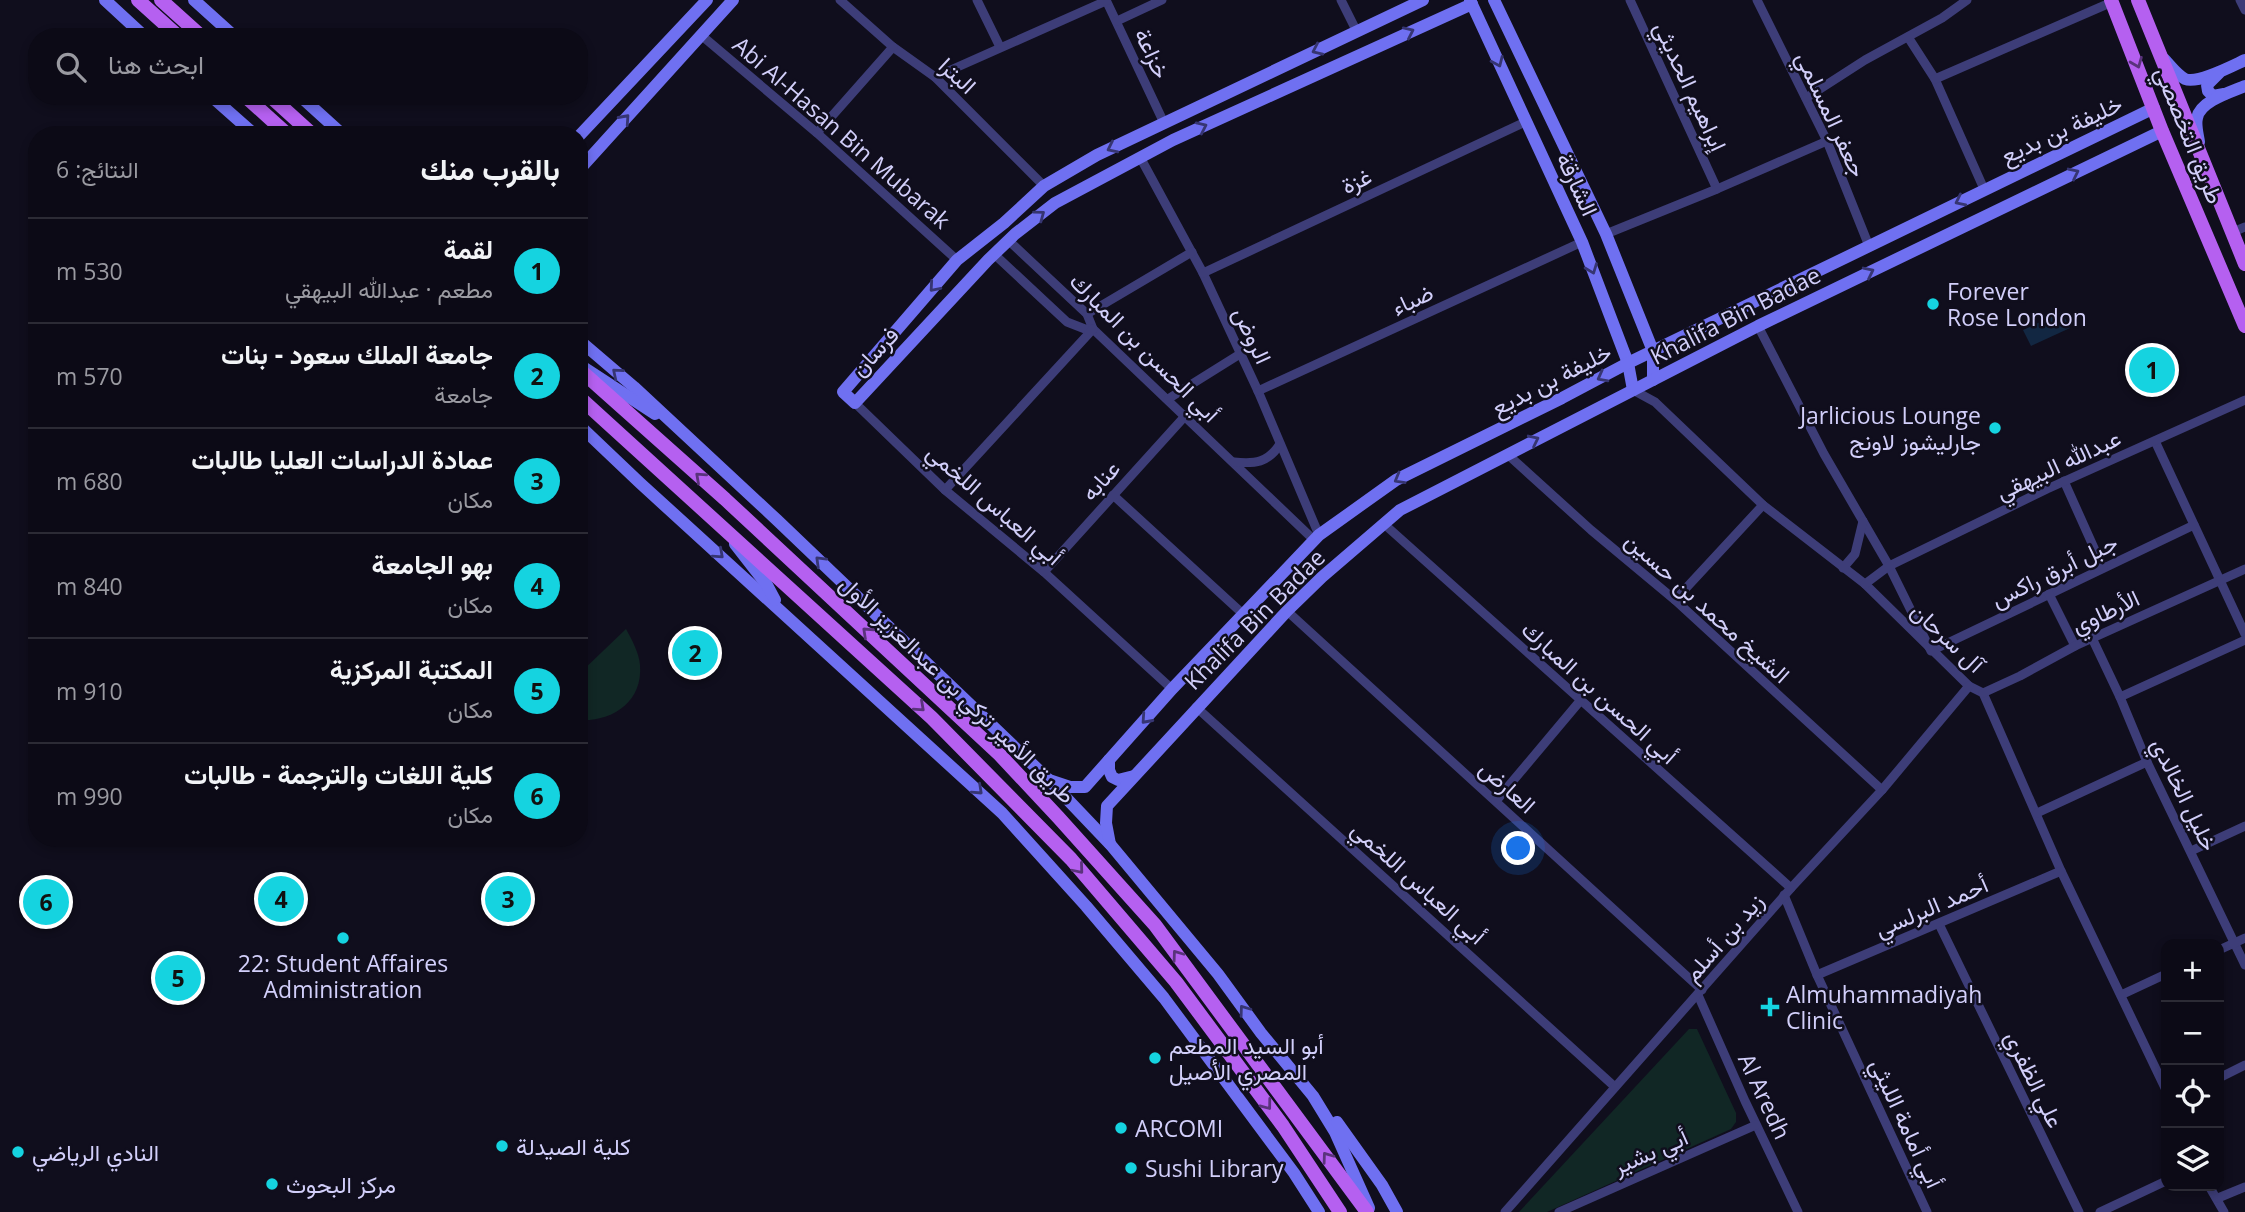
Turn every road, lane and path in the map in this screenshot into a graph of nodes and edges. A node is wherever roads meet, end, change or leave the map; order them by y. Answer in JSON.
{"nodes":[{"id":1,"x":105,"y":0,"type":"edge"},
{"id":2,"x":138,"y":0,"type":"edge"},
{"id":3,"x":161,"y":0,"type":"edge"},
{"id":4,"x":194,"y":0,"type":"edge"},
{"id":5,"x":707,"y":0,"type":"edge"},
{"id":6,"x":733,"y":0,"type":"edge"},
{"id":7,"x":840,"y":0,"type":"edge"},
{"id":8,"x":977,"y":0,"type":"edge"},
{"id":9,"x":1106,"y":0,"type":"edge"},
{"id":10,"x":1163,"y":0,"type":"edge"},
{"id":11,"x":1341,"y":0,"type":"edge"},
{"id":12,"x":1423,"y":0,"type":"edge"},
{"id":13,"x":1494,"y":0,"type":"edge"},
{"id":14,"x":1630,"y":0,"type":"edge"},
{"id":15,"x":1757,"y":0,"type":"edge"},
{"id":16,"x":1967,"y":0,"type":"edge"},
{"id":17,"x":2138,"y":0,"type":"edge"},
{"id":18,"x":2240,"y":0,"type":"edge"},
{"id":19,"x":2112,"y":1,"type":"edge"},
{"id":20,"x":1471,"y":2,"type":"edge"},
{"id":21,"x":2245,"y":10,"type":"edge"},
{"id":22,"x":1117,"y":21,"type":"junction"},
{"id":23,"x":135,"y":28,"type":"edge"},
{"id":24,"x":169,"y":28,"type":"edge"},
{"id":25,"x":192,"y":28,"type":"edge"},
{"id":26,"x":225,"y":28,"type":"edge"},
{"id":27,"x":1357,"y":32,"type":"junction"},
{"id":28,"x":701,"y":35,"type":"junction"},
{"id":29,"x":1908,"y":37,"type":"junction"},
{"id":30,"x":893,"y":47,"type":"junction"},
{"id":31,"x":1000,"y":47,"type":"junction"},
{"id":32,"x":2162,"y":57,"type":"junction"},
{"id":33,"x":2245,"y":60,"type":"edge"},
{"id":34,"x":2229,"y":68,"type":"junction"},
{"id":35,"x":934,"y":77,"type":"junction"},
{"id":36,"x":1935,"y":79,"type":"junction"},
{"id":37,"x":2242,"y":87,"type":"edge"},
{"id":38,"x":1806,"y":98,"type":"junction"},
{"id":39,"x":221,"y":105,"type":"edge"},
{"id":40,"x":255,"y":105,"type":"edge"},
{"id":41,"x":280,"y":105,"type":"edge"},
{"id":42,"x":310,"y":105,"type":"edge"},
{"id":43,"x":2154,"y":108,"type":"junction"},
{"id":44,"x":1525,"y":122,"type":"junction"},
{"id":45,"x":1164,"y":123,"type":"junction"},
{"id":46,"x":245,"y":126,"type":"edge"},
{"id":47,"x":278,"y":126,"type":"edge"},
{"id":48,"x":303,"y":126,"type":"edge"},
{"id":49,"x":333,"y":126,"type":"edge"},
{"id":50,"x":588,"y":126,"type":"edge"},
{"id":51,"x":2108,"y":130,"type":"junction"},
{"id":52,"x":2162,"y":131,"type":"junction"},
{"id":53,"x":817,"y":133,"type":"junction"},
{"id":54,"x":1826,"y":141,"type":"junction"},
{"id":55,"x":2122,"y":150,"type":"junction"},
{"id":56,"x":1140,"y":157,"type":"junction"},
{"id":57,"x":588,"y":160,"type":"edge"},
{"id":58,"x":2202,"y":160,"type":"junction"},
{"id":59,"x":1044,"y":186,"type":"junction"},
{"id":60,"x":1717,"y":189,"type":"junction"},
{"id":61,"x":1984,"y":189,"type":"junction"},
{"id":62,"x":992,"y":232,"type":"junction"},
{"id":63,"x":1606,"y":234,"type":"junction"},
{"id":64,"x":2239,"y":235,"type":"edge"},
{"id":65,"x":1582,"y":242,"type":"junction"},
{"id":66,"x":1869,"y":246,"type":"junction"},
{"id":67,"x":1001,"y":247,"type":"junction"},
{"id":68,"x":1192,"y":252,"type":"junction"},
{"id":69,"x":2215,"y":254,"type":"junction"},
{"id":70,"x":957,"y":260,"type":"junction"},
{"id":71,"x":2245,"y":264,"type":"edge"},
{"id":72,"x":1203,"y":273,"type":"junction"},
{"id":73,"x":1087,"y":314,"type":"junction"},
{"id":74,"x":1758,"y":326,"type":"junction"},
{"id":75,"x":2245,"y":326,"type":"edge"},
{"id":76,"x":1093,"y":329,"type":"junction"},
{"id":77,"x":588,"y":348,"type":"edge"},
{"id":78,"x":1653,"y":351,"type":"junction"},
{"id":79,"x":1241,"y":354,"type":"junction"},
{"id":80,"x":1628,"y":363,"type":"junction"},
{"id":81,"x":588,"y":373,"type":"edge"},
{"id":82,"x":588,"y":375,"type":"edge"},
{"id":83,"x":1653,"y":380,"type":"junction"},
{"id":84,"x":1633,"y":390,"type":"junction"},
{"id":85,"x":1258,"y":391,"type":"junction"},
{"id":86,"x":1168,"y":399,"type":"junction"},
{"id":87,"x":2245,"y":400,"type":"edge"},
{"id":88,"x":1655,"y":402,"type":"junction"},
{"id":89,"x":855,"y":403,"type":"junction"},
{"id":90,"x":588,"y":405,"type":"edge"},
{"id":91,"x":1186,"y":415,"type":"junction"},
{"id":92,"x":674,"y":424,"type":"junction"},
{"id":93,"x":588,"y":434,"type":"edge"},
{"id":94,"x":2155,"y":441,"type":"junction"},
{"id":95,"x":1280,"y":444,"type":"junction"},
{"id":96,"x":1507,"y":454,"type":"junction"},
{"id":97,"x":1234,"y":462,"type":"junction"},
{"id":98,"x":2064,"y":481,"type":"junction"},
{"id":99,"x":945,"y":490,"type":"junction"},
{"id":100,"x":1113,"y":495,"type":"junction"},
{"id":101,"x":1763,"y":505,"type":"junction"},
{"id":102,"x":1863,"y":521,"type":"junction"},
{"id":103,"x":720,"y":524,"type":"junction"},
{"id":104,"x":1384,"y":524,"type":"junction"},
{"id":105,"x":2194,"y":525,"type":"junction"},
{"id":106,"x":1317,"y":538,"type":"junction"},
{"id":107,"x":1889,"y":566,"type":"junction"},
{"id":108,"x":1843,"y":568,"type":"junction"},
{"id":109,"x":2103,"y":568,"type":"junction"},
{"id":110,"x":2245,"y":569,"type":"edge"},
{"id":111,"x":1044,"y":572,"type":"junction"},
{"id":112,"x":2219,"y":581,"type":"junction"},
{"id":113,"x":1865,"y":584,"type":"junction"},
{"id":114,"x":2049,"y":594,"type":"junction"},
{"id":115,"x":1675,"y":600,"type":"junction"},
{"id":116,"x":781,"y":611,"type":"junction"},
{"id":117,"x":1287,"y":611,"type":"junction"},
{"id":118,"x":1243,"y":614,"type":"junction"},
{"id":119,"x":2245,"y":634,"type":"edge"},
{"id":120,"x":2092,"y":638,"type":"junction"},
{"id":121,"x":2245,"y":640,"type":"edge"},
{"id":122,"x":2074,"y":646,"type":"junction"},
{"id":123,"x":1931,"y":651,"type":"junction"},
{"id":124,"x":1969,"y":686,"type":"junction"},
{"id":125,"x":1172,"y":689,"type":"junction"},
{"id":126,"x":1983,"y":693,"type":"junction"},
{"id":127,"x":2120,"y":697,"type":"junction"},
{"id":128,"x":1580,"y":701,"type":"junction"},
{"id":129,"x":1196,"y":707,"type":"junction"},
{"id":130,"x":1109,"y":760,"type":"junction"},
{"id":131,"x":2147,"y":762,"type":"junction"},
{"id":132,"x":1135,"y":776,"type":"junction"},
{"id":133,"x":1049,"y":780,"type":"junction"},
{"id":134,"x":1882,"y":790,"type":"junction"},
{"id":135,"x":1496,"y":801,"type":"junction"},
{"id":136,"x":2037,"y":813,"type":"junction"},
{"id":137,"x":2245,"y":826,"type":"edge"},
{"id":138,"x":1111,"y":844,"type":"junction"},
{"id":139,"x":2191,"y":851,"type":"junction"},
{"id":140,"x":2061,"y":871,"type":"junction"},
{"id":141,"x":1787,"y":892,"type":"junction"},
{"id":142,"x":1939,"y":924,"type":"junction"},
{"id":143,"x":2245,"y":938,"type":"edge"},
{"id":144,"x":2235,"y":942,"type":"junction"},
{"id":145,"x":2224,"y":948,"type":"edge"},
{"id":146,"x":2245,"y":965,"type":"edge"},
{"id":147,"x":1817,"y":975,"type":"junction"},
{"id":148,"x":2161,"y":976,"type":"edge"},
{"id":149,"x":1700,"y":992,"type":"junction"},
{"id":150,"x":2121,"y":995,"type":"junction"},
{"id":151,"x":2245,"y":1065,"type":"edge"},
{"id":152,"x":2224,"y":1076,"type":"edge"},
{"id":153,"x":2161,"y":1079,"type":"edge"},
{"id":154,"x":1615,"y":1087,"type":"junction"},
{"id":155,"x":1313,"y":1096,"type":"junction"},
{"id":156,"x":1756,"y":1125,"type":"junction"},
{"id":157,"x":2161,"y":1183,"type":"edge"},
{"id":158,"x":2245,"y":1187,"type":"edge"},
{"id":159,"x":2213,"y":1191,"type":"edge"},
{"id":160,"x":2218,"y":1198,"type":"junction"},
{"id":161,"x":1319,"y":1212,"type":"edge"},
{"id":162,"x":1340,"y":1212,"type":"edge"},
{"id":163,"x":1369,"y":1212,"type":"edge"},
{"id":164,"x":1397,"y":1212,"type":"edge"},
{"id":165,"x":1505,"y":1212,"type":"edge"},
{"id":166,"x":1559,"y":1212,"type":"edge"},
{"id":167,"x":1798,"y":1212,"type":"edge"},
{"id":168,"x":1927,"y":1212,"type":"edge"},
{"id":169,"x":2078,"y":1212,"type":"edge"},
{"id":170,"x":2100,"y":1212,"type":"edge"},
{"id":171,"x":2224,"y":1212,"type":"edge"}],
"edges":[{"from":1,"to":23,"type":"street"},
{"from":2,"to":24,"type":"main road"},
{"from":3,"to":25,"type":"main road"},
{"from":4,"to":26,"type":"street"},
{"from":5,"to":50,"type":"street"},
{"from":6,"to":28,"type":"street"},
{"from":7,"to":30,"type":"street","name":"البترا"},
{"from":8,"to":31,"type":"street"},
{"from":9,"to":22,"type":"street","name":"خزاعة"},
{"from":9,"to":31,"type":"street"},
{"from":10,"to":22,"type":"street"},
{"from":11,"to":27,"type":"street"},
{"from":12,"to":27,"type":"street","name":"فرسان"},
{"from":13,"to":63,"type":"street","name":"الشارقة"},
{"from":14,"to":60,"type":"street","name":"إبراهيم الحديثي"},
{"from":15,"to":38,"type":"street","name":"جعفر المسلمي"},
{"from":16,"to":29,"type":"street"},
{"from":17,"to":32,"type":"main road","name":"طريق التخصصي"},
{"from":18,"to":21,"type":"street"},
{"from":19,"to":36,"type":"street"},
{"from":19,"to":43,"type":"main road","name":"طريق التخصصي","one_way":true},
{"from":20,"to":44,"type":"street","name":"الشارقة","one_way":true},
{"from":56,"to":20,"type":"street","name":"فرسان","one_way":true},
{"from":22,"to":45,"type":"street","name":"خزاعة"},
{"from":27,"to":45,"type":"street","name":"فرسان","one_way":true},
{"from":28,"to":53,"type":"street","name":"Abi Al-Hasan Bin Mubarak"},
{"from":57,"to":28,"type":"street","one_way":true},
{"from":29,"to":36,"type":"street"},
{"from":29,"to":38,"type":"street"},
{"from":30,"to":35,"type":"street","name":"البترا"},
{"from":30,"to":53,"type":"street"},
{"from":31,"to":35,"type":"street"},
{"from":32,"to":34,"type":"street"},
{"from":32,"to":58,"type":"main road","name":"طريق التخصصي"},
{"from":33,"to":34,"type":"street"},
{"from":34,"to":37,"type":"street"},
{"from":35,"to":59,"type":"street","name":"البترا"},
{"from":36,"to":61,"type":"street"},
{"from":37,"to":58,"type":"street"},
{"from":38,"to":54,"type":"street","name":"جعفر المسلمي"},
{"from":39,"to":46,"type":"street"},
{"from":40,"to":47,"type":"main road"},
{"from":41,"to":48,"type":"main road"},
{"from":42,"to":49,"type":"street"},
{"from":43,"to":51,"type":"street","name":"خليفة بن بديع"},
{"from":43,"to":52,"type":"main road","name":"طريق التخصصي"},
{"from":44,"to":65,"type":"street","name":"الشارقة"},
{"from":44,"to":72,"type":"street","name":"غزة"},
{"from":45,"to":59,"type":"street","name":"فرسان","one_way":true},
{"from":51,"to":55,"type":"street"},
{"from":51,"to":61,"type":"street","name":"خليفة بن بديع"},
{"from":52,"to":55,"type":"street","name":"Khalifa Bin Badae"},
{"from":52,"to":69,"type":"main road","name":"طريق التخصصي"},
{"from":53,"to":70,"type":"street","name":"Abi Al-Hasan Bin Mubarak"},
{"from":54,"to":60,"type":"street"},
{"from":54,"to":66,"type":"street","name":"جعفر المسلمي"},
{"from":74,"to":55,"type":"street","name":"Khalifa Bin Badae","one_way":true},
{"from":67,"to":56,"type":"street","name":"فرسان","one_way":true},
{"from":56,"to":68,"type":"street","name":"الروض"},
{"from":58,"to":64,"type":"main road","name":"طريق التخصصي"},
{"from":59,"to":62,"type":"street","name":"فرسان"},
{"from":60,"to":63,"type":"street"},
{"from":61,"to":66,"type":"street","name":"خليفة بن بديع","one_way":true},
{"from":62,"to":67,"type":"street"},
{"from":62,"to":70,"type":"street","name":"فرسان"},
{"from":63,"to":78,"type":"street","name":"الشارقة"},
{"from":64,"to":69,"type":"main road"},
{"from":64,"to":71,"type":"main road","name":"طريق التخصصي"},
{"from":65,"to":80,"type":"street","name":"الشارقة","one_way":true},
{"from":65,"to":85,"type":"street","name":"ضباء"},
{"from":66,"to":78,"type":"street","name":"خليفة بن بديع"},
{"from":67,"to":73,"type":"street","name":"أبي الحسن بن المبارك"},
{"from":67,"to":76,"type":"street"},
{"from":67,"to":89,"type":"street","name":"فرسان"},
{"from":68,"to":72,"type":"street","name":"الروض"},
{"from":68,"to":73,"type":"street"},
{"from":69,"to":75,"type":"main road","name":"طريق التخصصي"},
{"from":70,"to":89,"type":"street","name":"فرسان","one_way":true},
{"from":72,"to":79,"type":"street","name":"الروض"},
{"from":73,"to":76,"type":"street","name":"أبي الحسن بن المبارك"},
{"from":74,"to":83,"type":"street","name":"Khalifa Bin Badae"},
{"from":74,"to":102,"type":"street"},
{"from":76,"to":86,"type":"street","name":"أبي الحسن بن المبارك"},
{"from":76,"to":99,"type":"street"},
{"from":92,"to":77,"type":"street","one_way":true},
{"from":78,"to":80,"type":"street","name":"خليفة بن بديع"},
{"from":78,"to":83,"type":"street","name":"الشارقة"},
{"from":79,"to":85,"type":"street","name":"الروض"},
{"from":79,"to":86,"type":"street"},
{"from":80,"to":84,"type":"street","name":"الشارقة"},
{"from":80,"to":106,"type":"street","name":"خليفة بن بديع","one_way":true},
{"from":81,"to":92,"type":"street"},
{"from":163,"to":82,"type":"main road","name":"طريق الأمير تركي بن عبدالعزيز الأول","one_way":true},
{"from":83,"to":84,"type":"street","name":"Khalifa Bin Badae"},
{"from":83,"to":88,"type":"street"},
{"from":84,"to":88,"type":"street","name":"آل سرحان"},
{"from":96,"to":84,"type":"street","name":"Khalifa Bin Badae","one_way":true},
{"from":85,"to":95,"type":"street","name":"الروض"},
{"from":86,"to":91,"type":"street","name":"أبي الحسن بن المبارك"},
{"from":87,"to":94,"type":"street","name":"عبدالله البيهقي"},
{"from":88,"to":101,"type":"street","name":"آل سرحان"},
{"from":89,"to":99,"type":"street","name":"أبي العباس اللخمي"},
{"from":90,"to":103,"type":"main road","name":"طريق الأمير تركي بن عبدالعزيز الأول"},
{"from":91,"to":97,"type":"street","name":"أبي الحسن بن المبارك"},
{"from":91,"to":100,"type":"street","name":"عنابه"},
{"from":133,"to":92,"type":"street","one_way":true},
{"from":93,"to":116,"type":"street","one_way":true},
{"from":94,"to":98,"type":"street","name":"عبدالله البيهقي"},
{"from":94,"to":105,"type":"street"},
{"from":95,"to":97,"type":"street"},
{"from":95,"to":106,"type":"street","name":"الروض"},
{"from":96,"to":104,"type":"street","name":"Khalifa Bin Badae"},
{"from":96,"to":115,"type":"street","name":"الشيخ محمد بن حسين"},
{"from":97,"to":106,"type":"street","name":"أبي الحسن بن المبارك"},
{"from":98,"to":107,"type":"street","name":"عبدالله البيهقي"},
{"from":98,"to":109,"type":"street"},
{"from":99,"to":111,"type":"street","name":"أبي العباس اللخمي"},
{"from":100,"to":111,"type":"street","name":"عنابه"},
{"from":100,"to":118,"type":"street"},
{"from":101,"to":108,"type":"street","name":"آل سرحان"},
{"from":101,"to":115,"type":"street"},
{"from":102,"to":107,"type":"street"},
{"from":102,"to":108,"type":"street"},
{"from":103,"to":116,"type":"street"},
{"from":103,"to":162,"type":"main road","name":"طريق الأمير تركي بن عبدالعزيز الأول","one_way":true},
{"from":104,"to":117,"type":"street","name":"Khalifa Bin Badae"},
{"from":104,"to":128,"type":"street","name":"أبي الحسن بن المبارك"},
{"from":105,"to":109,"type":"street","name":"جبل أبرق راكس"},
{"from":105,"to":112,"type":"street"},
{"from":106,"to":118,"type":"street","name":"خليفة بن بديع"},
{"from":107,"to":113,"type":"street","name":"عبدالله البيهقي"},
{"from":107,"to":123,"type":"street"},
{"from":108,"to":113,"type":"street","name":"آل سرحان"},
{"from":109,"to":114,"type":"street","name":"جبل أبرق راكس"},
{"from":110,"to":112,"type":"street","name":"الأرطاوي"},
{"from":111,"to":125,"type":"street","name":"أبي العباس اللخمي"},
{"from":112,"to":119,"type":"street"},
{"from":112,"to":120,"type":"street","name":"الأرطاوي"},
{"from":113,"to":123,"type":"street","name":"آل سرحان"},
{"from":114,"to":122,"type":"street"},
{"from":114,"to":123,"type":"street","name":"جبل أبرق راكس"},
{"from":115,"to":134,"type":"street","name":"الشيخ محمد بن حسين"},
{"from":116,"to":161,"type":"street","one_way":true},
{"from":117,"to":129,"type":"street","name":"Khalifa Bin Badae"},
{"from":117,"to":135,"type":"street","name":"العارض"},
{"from":118,"to":125,"type":"street","name":"خليفة بن بديع"},
{"from":120,"to":122,"type":"street","name":"الأرطاوي"},
{"from":120,"to":127,"type":"street","name":"خليل الخالدي"},
{"from":121,"to":127,"type":"street"},
{"from":122,"to":126,"type":"street","name":"الأرطاوي"},
{"from":123,"to":124,"type":"street","name":"آل سرحان"},
{"from":124,"to":126,"type":"street","name":"آل سرحان"},
{"from":124,"to":134,"type":"street","name":"زيد بن أسلم"},
{"from":125,"to":130,"type":"street","name":"خليفة بن بديع","one_way":true},
{"from":126,"to":136,"type":"street","name":"آل سرحان"},
{"from":127,"to":131,"type":"street","name":"خليل الخالدي"},
{"from":128,"to":135,"type":"street"},
{"from":128,"to":141,"type":"street","name":"أبي الحسن بن المبارك"},
{"from":129,"to":132,"type":"street","name":"Khalifa Bin Badae"},
{"from":129,"to":154,"type":"street","name":"أبي العباس اللخمي"},
{"from":130,"to":132,"type":"street"},
{"from":130,"to":133,"type":"street","name":"خليفة بن بديع"},
{"from":131,"to":136,"type":"street"},
{"from":131,"to":139,"type":"street","name":"خليل الخالدي"},
{"from":132,"to":138,"type":"street","name":"Khalifa Bin Badae"},
{"from":133,"to":138,"type":"street"},
{"from":134,"to":141,"type":"street","name":"زيد بن أسلم"},
{"from":135,"to":149,"type":"street","name":"العارض"},
{"from":136,"to":140,"type":"street","name":"آل سرحان"},
{"from":137,"to":139,"type":"street"},
{"from":155,"to":138,"type":"street","one_way":true},
{"from":139,"to":144,"type":"street","name":"خليل الخالدي"},
{"from":140,"to":142,"type":"street","name":"أحمد البرلسي"},
{"from":140,"to":150,"type":"street","name":"آل سرحان"},
{"from":141,"to":147,"type":"street","name":"أبي أمامة الليثي"},
{"from":141,"to":149,"type":"street","name":"زيد بن أسلم"},
{"from":142,"to":147,"type":"street","name":"أحمد البرلسي"},
{"from":142,"to":169,"type":"street","name":"علي الظفري"},
{"from":143,"to":144,"type":"street"},
{"from":144,"to":145,"type":"street"},
{"from":144,"to":146,"type":"street","name":"خليل الخالدي"},
{"from":147,"to":168,"type":"street","name":"أبي أمامة الليثي"},
{"from":148,"to":150,"type":"street"},
{"from":149,"to":154,"type":"street","name":"زيد بن أسلم"},
{"from":149,"to":156,"type":"street","name":"Al Aredh"},
{"from":150,"to":153,"type":"street","name":"آل سرحان"},
{"from":151,"to":152,"type":"street"},
{"from":154,"to":165,"type":"street","name":"زيد بن أسلم"},
{"from":155,"to":163,"type":"street"},
{"from":155,"to":164,"type":"street"},
{"from":156,"to":166,"type":"street","name":"أبي بشير"},
{"from":156,"to":167,"type":"street","name":"Al Aredh"},
{"from":157,"to":170,"type":"street"},
{"from":158,"to":160,"type":"street"},
{"from":159,"to":160,"type":"street"},
{"from":160,"to":171,"type":"street"}]}
